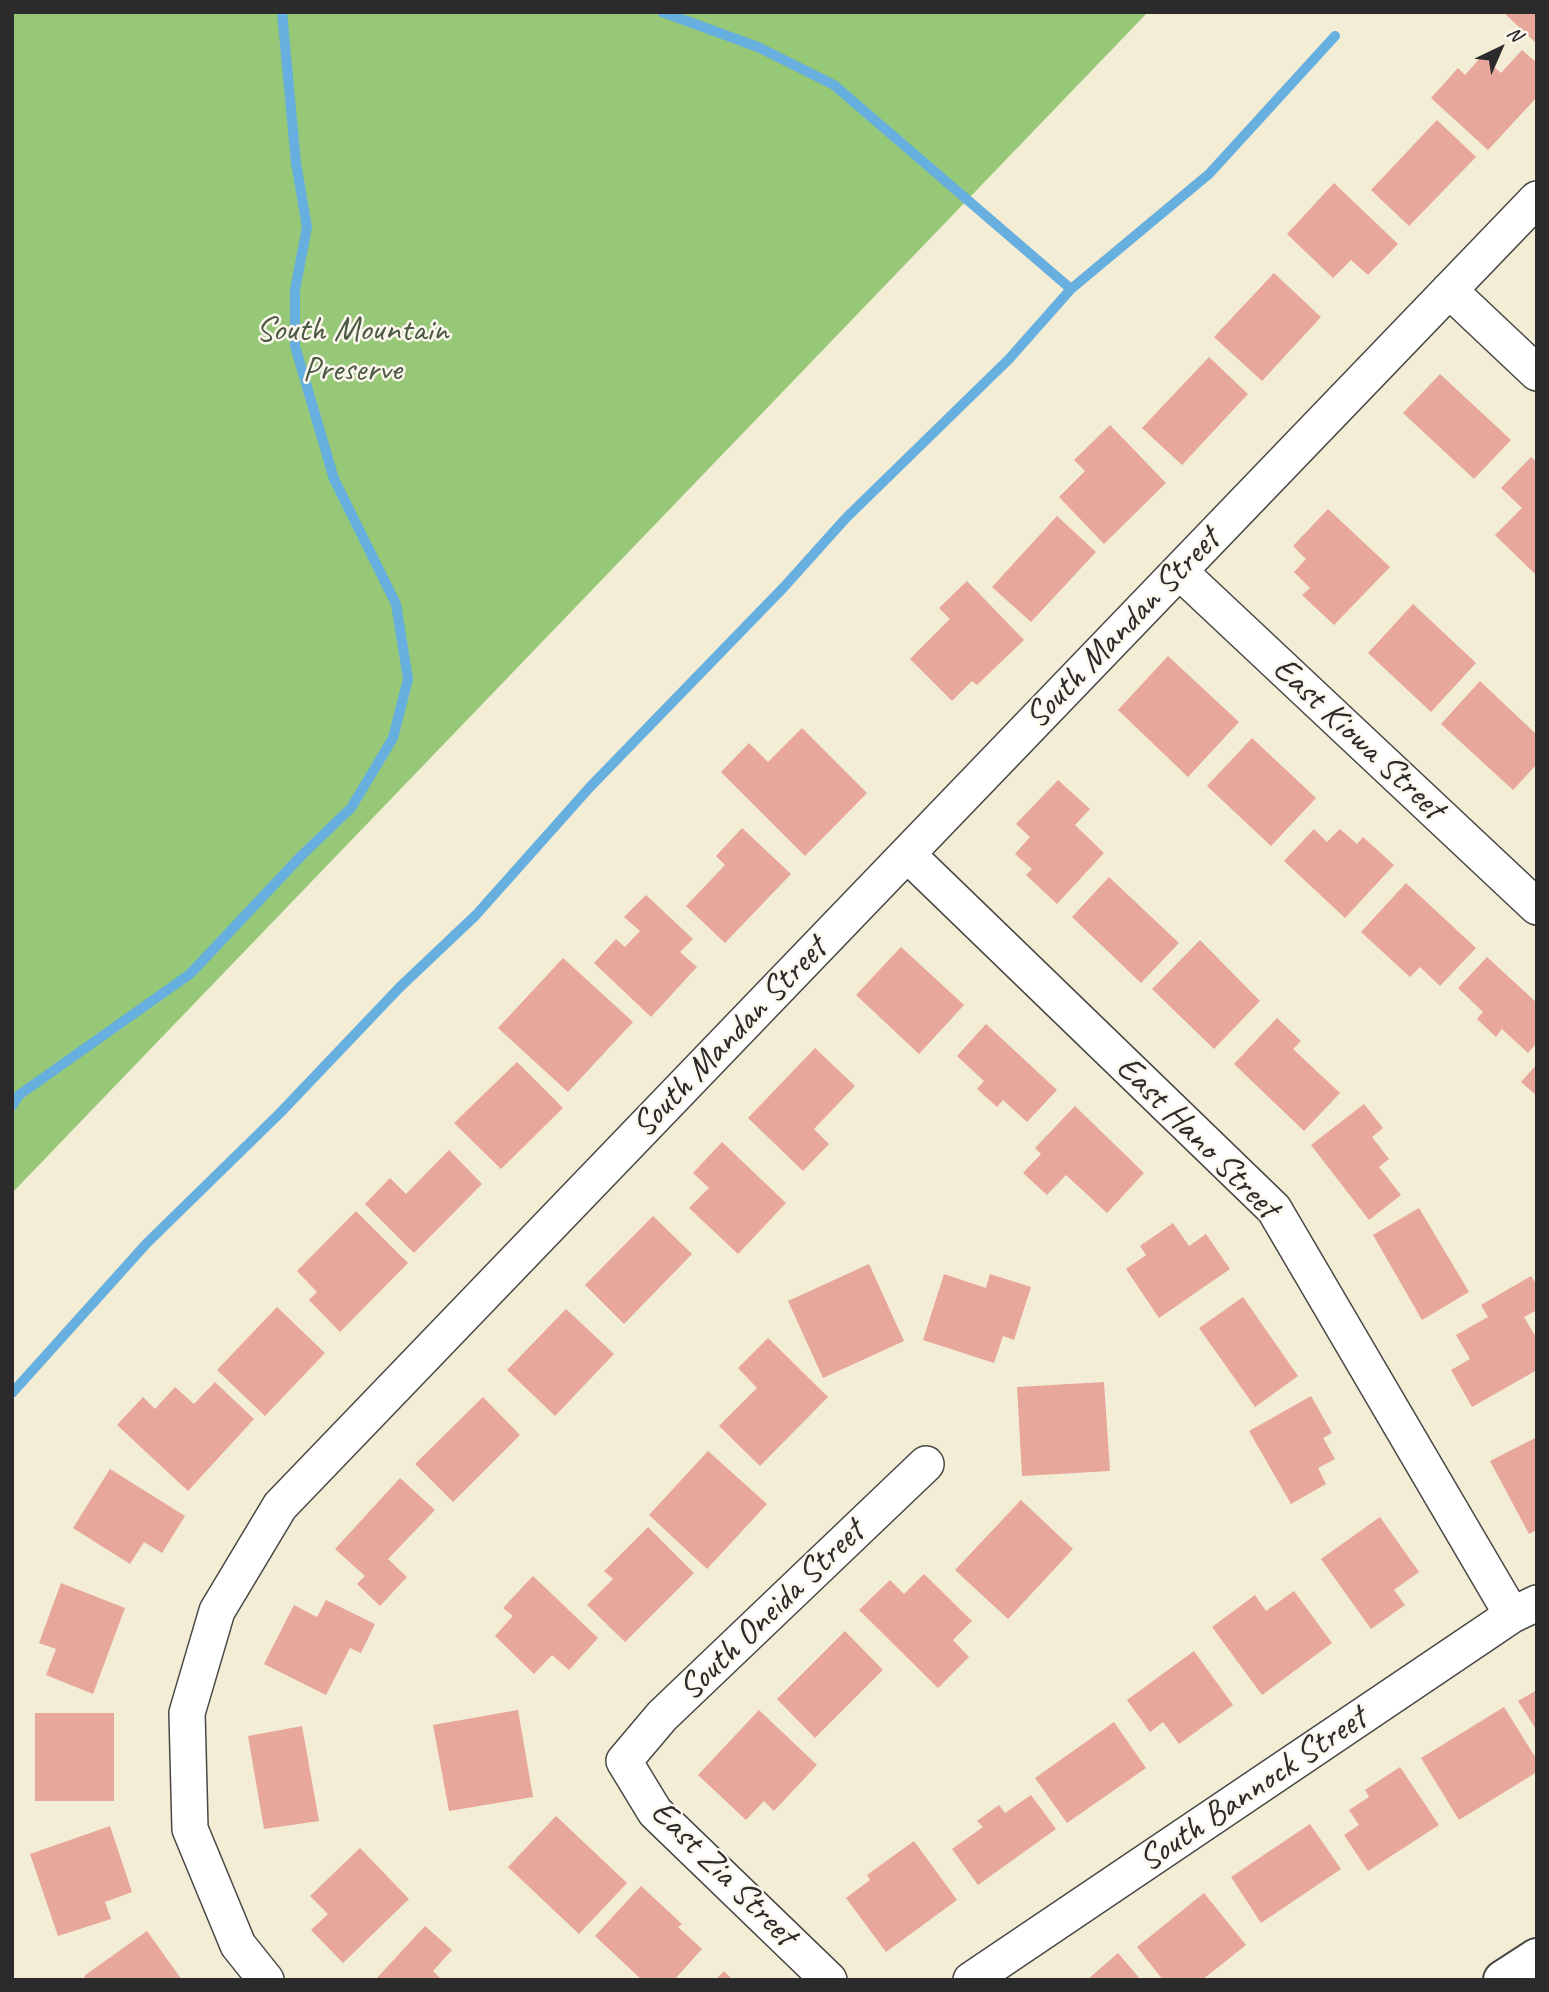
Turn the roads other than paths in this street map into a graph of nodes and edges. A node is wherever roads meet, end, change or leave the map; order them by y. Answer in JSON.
{"nodes":[{"id":1,"x":1537,"y":199,"type":"edge"},
{"id":2,"x":1449,"y":290,"type":"junction"},
{"id":3,"x":1537,"y":373,"type":"edge"},
{"id":4,"x":1179,"y":571,"type":"junction"},
{"id":5,"x":907,"y":855,"type":"junction"},
{"id":6,"x":1537,"y":907,"type":"edge"},
{"id":7,"x":926,"y":1464,"type":"dead end"},
{"id":8,"x":1524,"y":1609,"type":"edge"},
{"id":9,"x":624,"y":1761,"type":"joint"},
{"id":10,"x":1537,"y":1958,"type":"edge"},
{"id":11,"x":266,"y":1980,"type":"edge"},
{"id":12,"x":829,"y":1980,"type":"edge"},
{"id":13,"x":971,"y":1980,"type":"edge"},
{"id":14,"x":1503,"y":1980,"type":"edge"}],
"edges":[{"from":1,"to":2,"type":"street","name":"South Mandan Street"},
{"from":2,"to":3,"type":"street"},
{"from":2,"to":4,"type":"street","name":"South Mandan Street"},
{"from":4,"to":5,"type":"street","name":"South Mandan Street"},
{"from":4,"to":6,"type":"street","name":"East Kiowa Street"},
{"from":5,"to":8,"type":"street","name":"East Hano Street"},
{"from":5,"to":11,"type":"street","name":"South Mandan Street"},
{"from":7,"to":9,"type":"street","name":"South Oneida Street"},
{"from":8,"to":13,"type":"street","name":"South Bannock Street"},
{"from":9,"to":12,"type":"street","name":"East Zia Street"},
{"from":10,"to":14,"type":"main road"}]}
